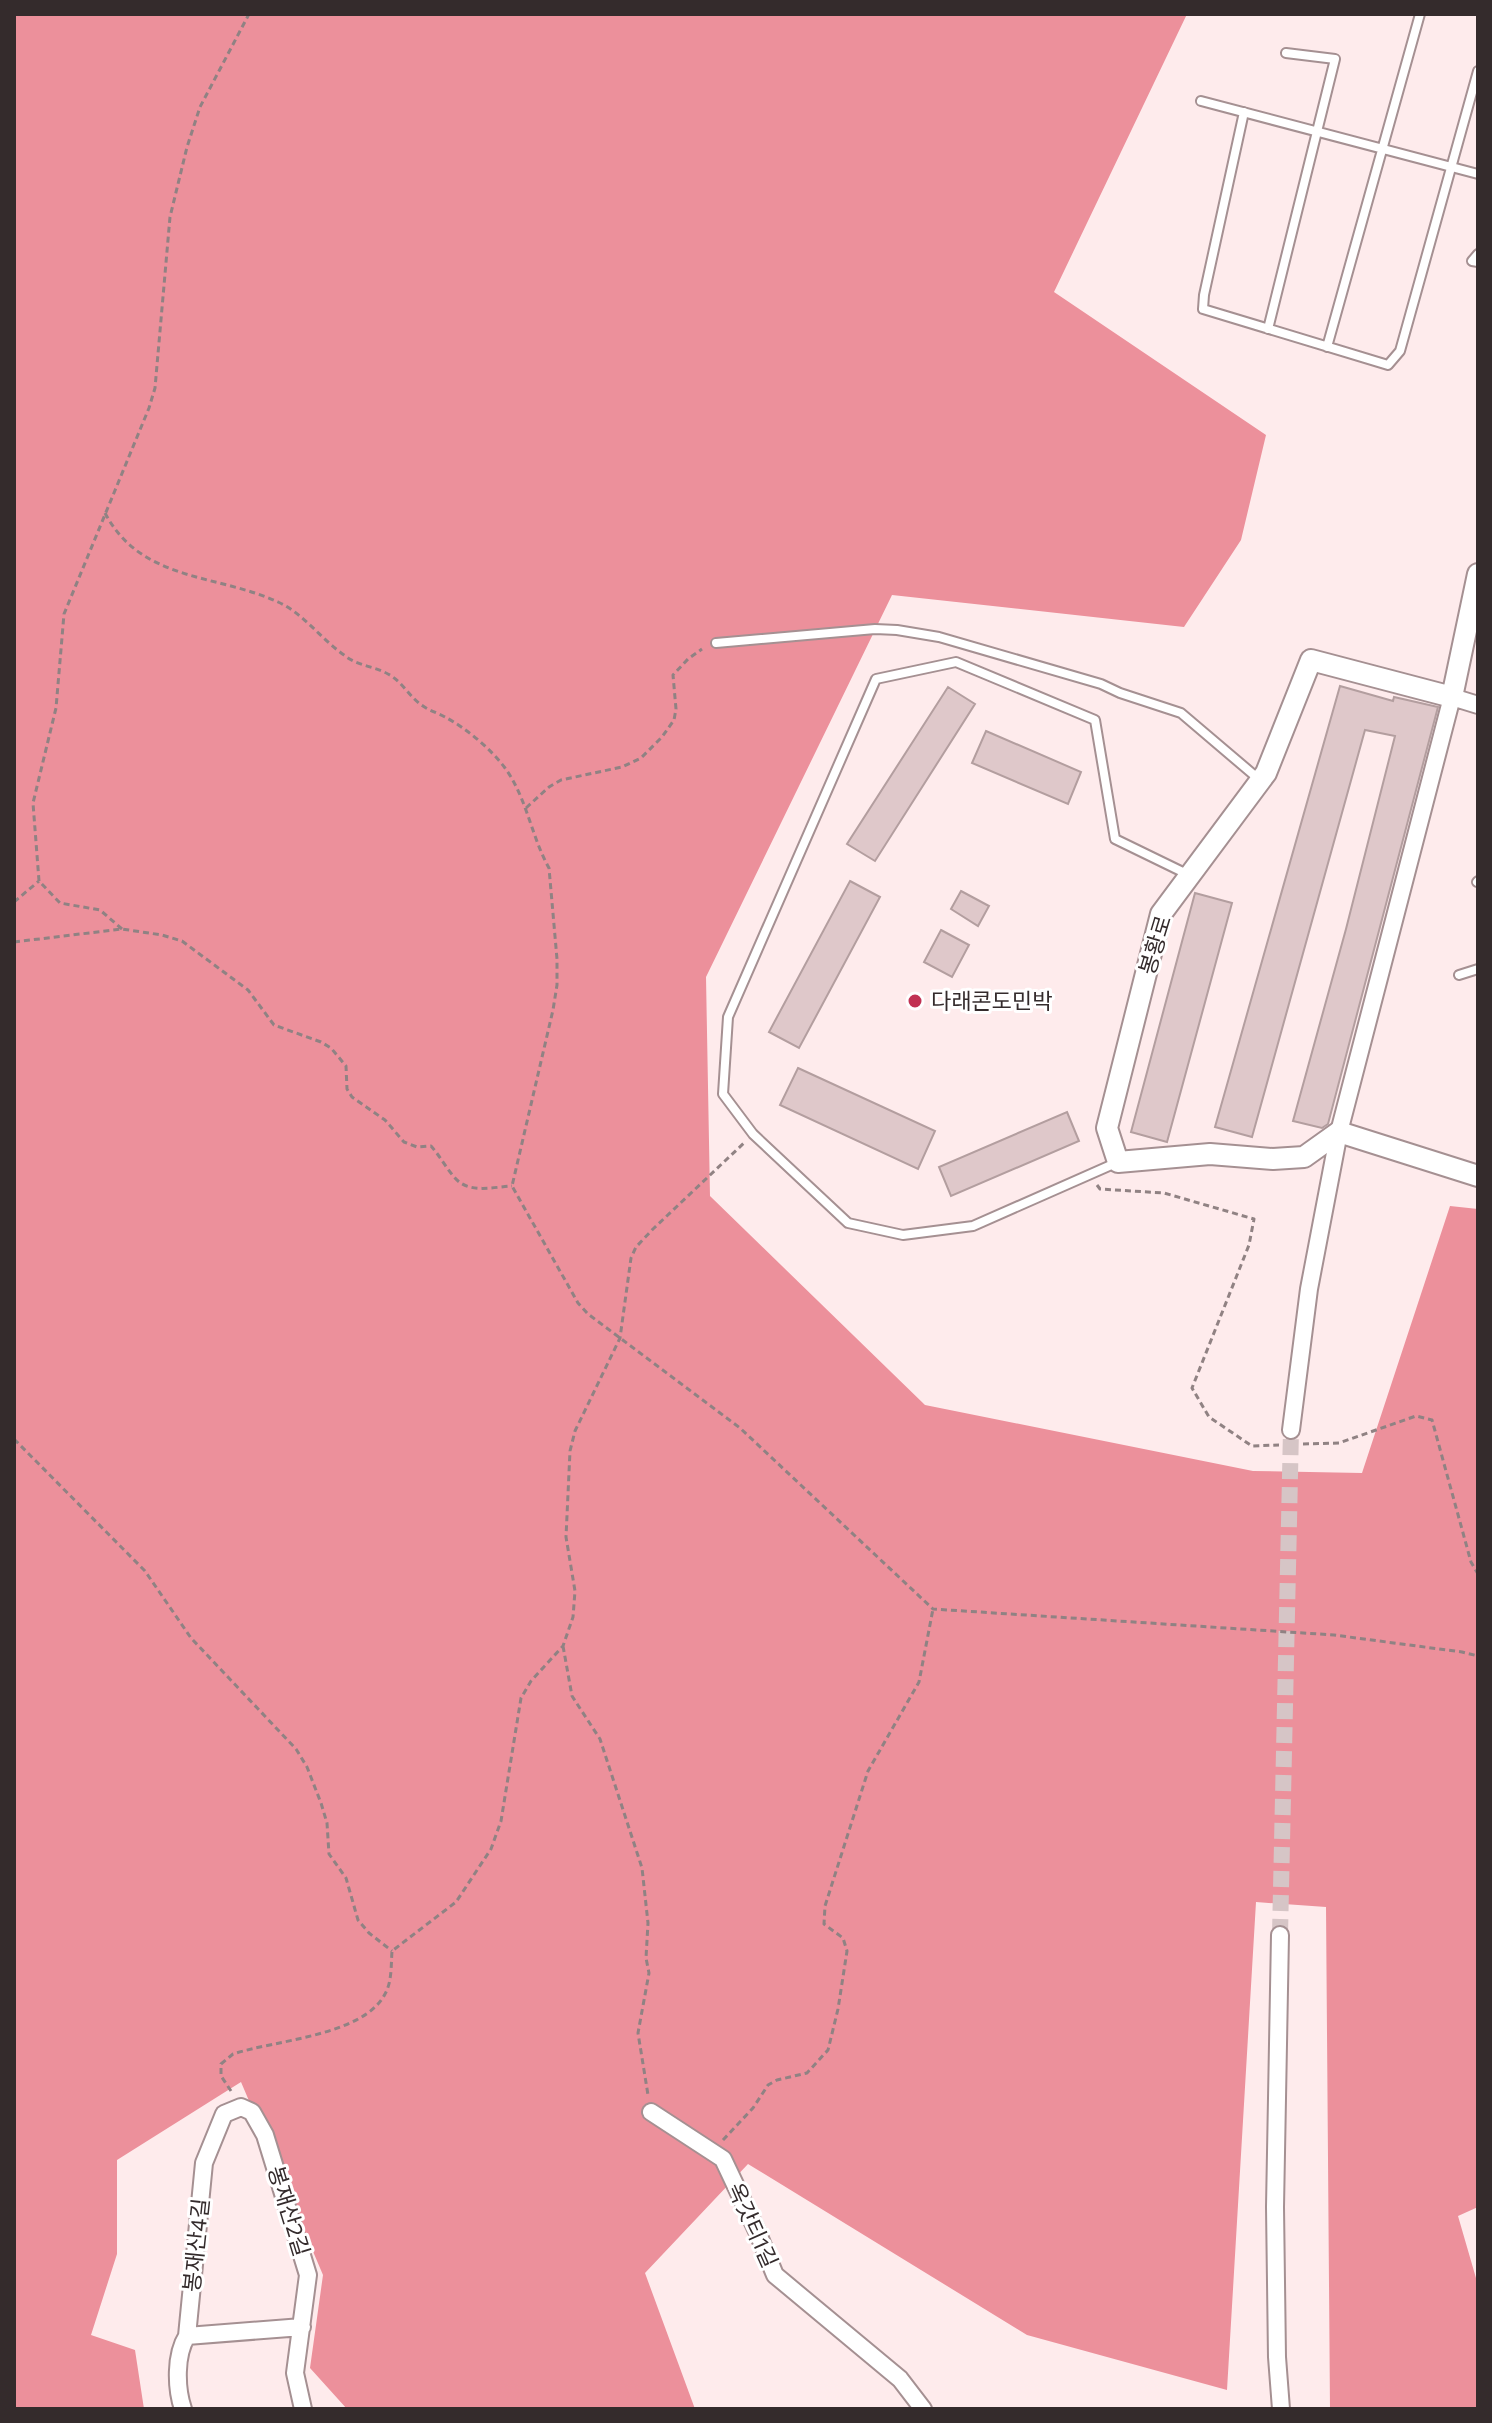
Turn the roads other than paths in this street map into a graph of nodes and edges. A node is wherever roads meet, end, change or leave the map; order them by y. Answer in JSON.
{"nodes":[{"id":1,"x":1420,"y":14,"type":"edge"},
{"id":2,"x":1286,"y":53,"type":"dead end"},
{"id":3,"x":1478,"y":71,"type":"edge"},
{"id":4,"x":1201,"y":101,"type":"dead end"},
{"id":5,"x":1244,"y":112,"type":"junction"},
{"id":6,"x":1316,"y":131,"type":"junction"},
{"id":7,"x":1382,"y":149,"type":"junction"},
{"id":8,"x":1450,"y":167,"type":"junction"},
{"id":9,"x":1478,"y":174,"type":"edge"},
{"id":10,"x":1478,"y":254,"type":"edge"},
{"id":11,"x":1478,"y":262,"type":"edge"},
{"id":12,"x":1268,"y":329,"type":"junction"},
{"id":13,"x":1327,"y":347,"type":"junction"},
{"id":14,"x":1478,"y":574,"type":"edge"},
{"id":15,"x":716,"y":643,"type":"road end"},
{"id":16,"x":1452,"y":697,"type":"junction"},
{"id":17,"x":1478,"y":705,"type":"edge"},
{"id":18,"x":1261,"y":781,"type":"junction"},
{"id":19,"x":1190,"y":875,"type":"junction"},
{"id":20,"x":1478,"y":969,"type":"edge"},
{"id":21,"x":1459,"y":975,"type":"dead end"},
{"id":22,"x":1339,"y":1132,"type":"junction"},
{"id":23,"x":1118,"y":1162,"type":"junction"},
{"id":24,"x":1478,"y":1176,"type":"edge"},
{"id":25,"x":1291,"y":1430,"type":"tunnel mouth"},
{"id":26,"x":1280,"y":1935,"type":"tunnel mouth"},
{"id":27,"x":246,"y":2109,"type":"joint"},
{"id":28,"x":651,"y":2112,"type":"road end"},
{"id":29,"x":302,"y":2327,"type":"junction"},
{"id":30,"x":187,"y":2336,"type":"junction"},
{"id":31,"x":183,"y":2409,"type":"edge"},
{"id":32,"x":303,"y":2409,"type":"edge"},
{"id":33,"x":923,"y":2409,"type":"edge"},
{"id":34,"x":1281,"y":2409,"type":"edge"}],
"edges":[{"from":1,"to":7,"type":"lane"},
{"from":2,"to":6,"type":"lane"},
{"from":3,"to":8,"type":"lane"},
{"from":4,"to":5,"type":"lane"},
{"from":5,"to":6,"type":"lane"},
{"from":5,"to":12,"type":"lane"},
{"from":6,"to":7,"type":"lane"},
{"from":6,"to":12,"type":"lane"},
{"from":7,"to":8,"type":"lane"},
{"from":7,"to":13,"type":"lane"},
{"from":8,"to":9,"type":"lane"},
{"from":8,"to":13,"type":"lane"},
{"from":10,"to":11,"type":"lane"},
{"from":12,"to":13,"type":"lane"},
{"from":14,"to":16,"type":"street"},
{"from":15,"to":18,"type":"lane"},
{"from":16,"to":17,"type":"street"},
{"from":16,"to":18,"type":"street","name":"봉황로"},
{"from":16,"to":22,"type":"street"},
{"from":18,"to":19,"type":"street","name":"봉황로"},
{"from":19,"to":23,"type":"street","name":"봉황로"},
{"from":19,"to":23,"type":"lane"},
{"from":20,"to":21,"type":"lane"},
{"from":22,"to":23,"type":"street"},
{"from":22,"to":24,"type":"street"},
{"from":22,"to":25,"type":"street"},
{"from":26,"to":34,"type":"street"},
{"from":27,"to":29,"type":"street","name":"봉재산2길"},
{"from":27,"to":30,"type":"street","name":"봉재산4길"},
{"from":28,"to":33,"type":"street","name":"옥갓티1길"},
{"from":29,"to":30,"type":"street"},
{"from":29,"to":32,"type":"street","name":"봉재산2길"},
{"from":30,"to":31,"type":"street","name":"봉재산4길"}]}
